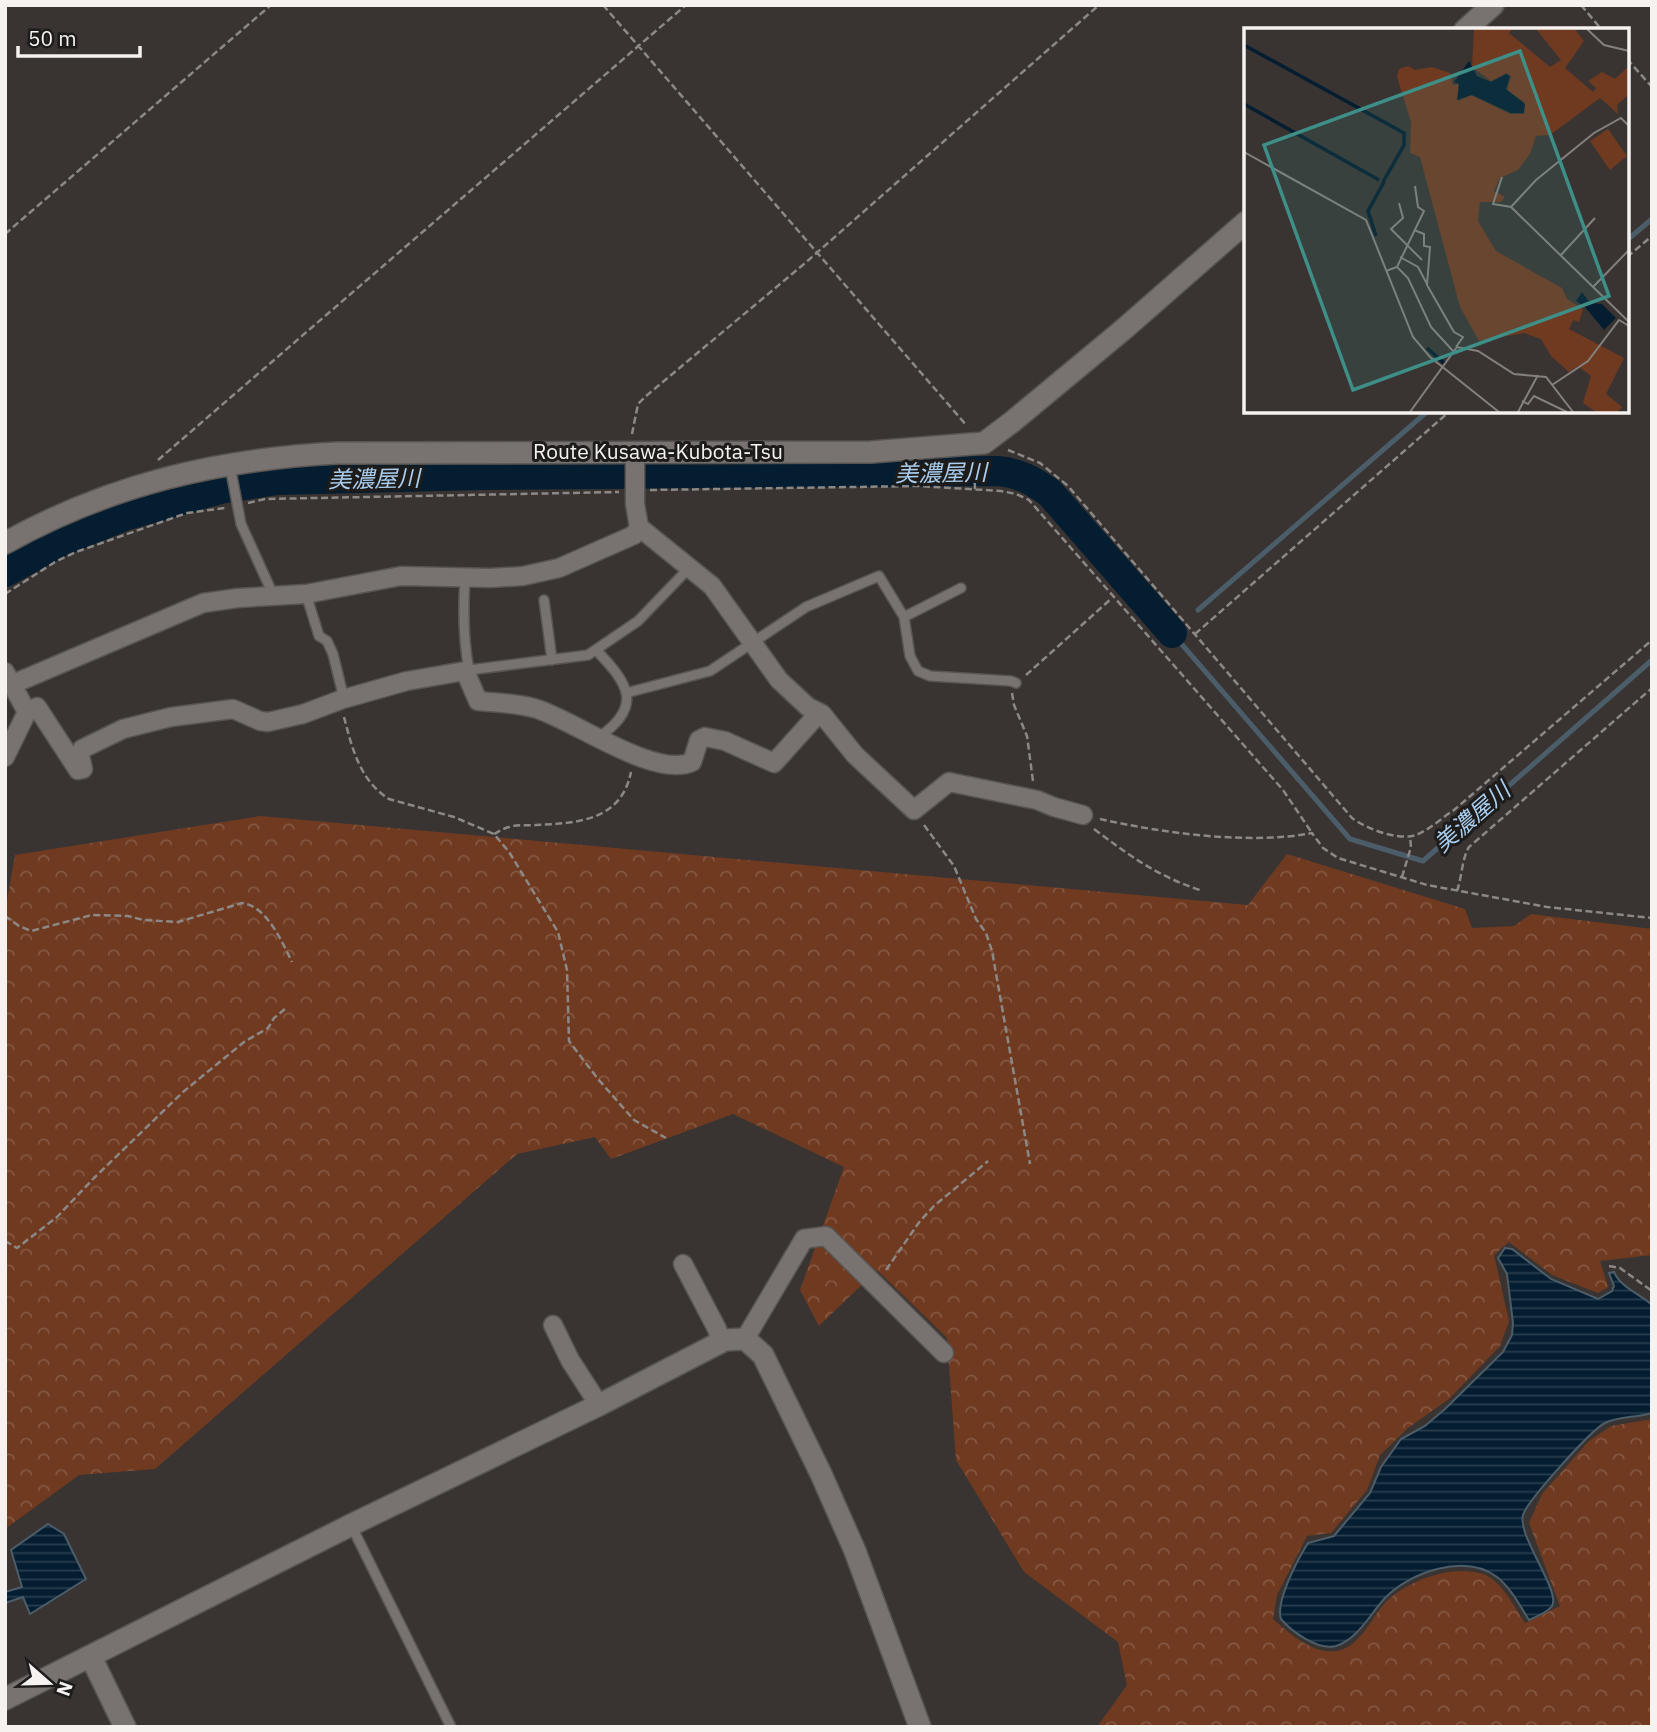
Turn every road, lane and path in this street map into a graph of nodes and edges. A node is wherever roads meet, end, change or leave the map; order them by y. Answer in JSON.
{"nodes":[{"id":1,"x":271,"y":5,"type":"edge"},
{"id":2,"x":603,"y":5,"type":"edge"},
{"id":3,"x":686,"y":5,"type":"edge"},
{"id":4,"x":1099,"y":5,"type":"edge"},
{"id":5,"x":1493,"y":5,"type":"edge"},
{"id":6,"x":1581,"y":5,"type":"edge"},
{"id":7,"x":1467,"y":28,"type":"edge"},
{"id":8,"x":1600,"y":28,"type":"edge"},
{"id":9,"x":639,"y":46,"type":"junction"},
{"id":10,"x":1629,"y":61,"type":"edge"},
{"id":11,"x":1652,"y":87,"type":"edge"},
{"id":12,"x":1244,"y":224,"type":"edge"},
{"id":13,"x":5,"y":234,"type":"edge"},
{"id":14,"x":1652,"y":236,"type":"edge"},
{"id":15,"x":816,"y":252,"type":"junction"},
{"id":16,"x":1629,"y":255,"type":"edge"},
{"id":17,"x":1448,"y":413,"type":"edge"},
{"id":18,"x":979,"y":449,"type":"junction"},
{"id":19,"x":633,"y":452,"type":"junction"},
{"id":20,"x":230,"y":468,"type":"junction"},
{"id":21,"x":146,"y":484,"type":"junction"},
{"id":22,"x":975,"y":488,"type":"junction"},
{"id":23,"x":636,"y":492,"type":"junction"},
{"id":24,"x":236,"y":503,"type":"junction"},
{"id":25,"x":639,"y":527,"type":"junction"},
{"id":26,"x":5,"y":543,"type":"edge"},
{"id":27,"x":690,"y":567,"type":"junction"},
{"id":28,"x":466,"y":578,"type":"junction"},
{"id":29,"x":961,"y":589,"type":"dead end"},
{"id":30,"x":5,"y":594,"type":"edge"},
{"id":31,"x":306,"y":594,"type":"junction"},
{"id":32,"x":270,"y":597,"type":"junction"},
{"id":33,"x":1112,"y":598,"type":"junction"},
{"id":34,"x":544,"y":600,"type":"dead end"},
{"id":35,"x":904,"y":617,"type":"junction"},
{"id":36,"x":1195,"y":634,"type":"junction"},
{"id":37,"x":1652,"y":640,"type":"edge"},
{"id":38,"x":752,"y":644,"type":"junction"},
{"id":39,"x":596,"y":650,"type":"junction"},
{"id":40,"x":552,"y":660,"type":"junction"},
{"id":41,"x":467,"y":671,"type":"junction"},
{"id":42,"x":9,"y":678,"type":"edge"},
{"id":43,"x":1016,"y":683,"type":"junction"},
{"id":44,"x":1652,"y":688,"type":"edge"},
{"id":45,"x":626,"y":693,"type":"junction"},
{"id":46,"x":340,"y":700,"type":"junction"},
{"id":47,"x":27,"y":712,"type":"junction"},
{"id":48,"x":819,"y":713,"type":"junction"},
{"id":49,"x":599,"y":737,"type":"junction"},
{"id":50,"x":634,"y":755,"type":"junction"},
{"id":51,"x":5,"y":757,"type":"edge"},
{"id":52,"x":1037,"y":800,"type":"junction"},
{"id":53,"x":914,"y":810,"type":"junction"},
{"id":54,"x":1083,"y":815,"type":"junction"},
{"id":55,"x":1312,"y":833,"type":"junction"},
{"id":56,"x":494,"y":834,"type":"junction"},
{"id":57,"x":1409,"y":835,"type":"junction"},
{"id":58,"x":1402,"y":877,"type":"junction"},
{"id":59,"x":1200,"y":890,"type":"dead end"},
{"id":60,"x":1457,"y":891,"type":"junction"},
{"id":61,"x":5,"y":916,"type":"edge"},
{"id":62,"x":1652,"y":918,"type":"edge"},
{"id":63,"x":292,"y":962,"type":"dead end"},
{"id":64,"x":285,"y":1009,"type":"dead end"},
{"id":65,"x":666,"y":1138,"type":"dead end"},
{"id":66,"x":988,"y":1161,"type":"dead end"},
{"id":67,"x":1030,"y":1164,"type":"dead end"},
{"id":68,"x":5,"y":1241,"type":"edge"},
{"id":69,"x":684,"y":1264,"type":"dead end"},
{"id":70,"x":1609,"y":1266,"type":"dead end"},
{"id":71,"x":874,"y":1284,"type":"junction"},
{"id":72,"x":1652,"y":1291,"type":"edge"},
{"id":73,"x":552,"y":1325,"type":"dead end"},
{"id":74,"x":745,"y":1339,"type":"junction"},
{"id":75,"x":721,"y":1342,"type":"junction"},
{"id":76,"x":944,"y":1353,"type":"dead end"},
{"id":77,"x":599,"y":1405,"type":"junction"},
{"id":78,"x":351,"y":1525,"type":"junction"},
{"id":79,"x":91,"y":1657,"type":"junction"},
{"id":80,"x":5,"y":1699,"type":"edge"},
{"id":81,"x":125,"y":1727,"type":"edge"},
{"id":82,"x":451,"y":1727,"type":"edge"},
{"id":83,"x":920,"y":1727,"type":"edge"}],
"edges":[{"from":1,"to":13,"type":"path"},
{"from":2,"to":9,"type":"path"},
{"from":3,"to":9,"type":"path"},
{"from":4,"to":15,"type":"path"},
{"from":5,"to":7,"type":"main road"},
{"from":6,"to":8,"type":"path"},
{"from":9,"to":15,"type":"path"},
{"from":9,"to":21,"type":"path"},
{"from":10,"to":11,"type":"path"},
{"from":12,"to":18,"type":"main road"},
{"from":14,"to":16,"type":"path"},
{"from":15,"to":18,"type":"path"},
{"from":15,"to":19,"type":"path"},
{"from":17,"to":36,"type":"path"},
{"from":18,"to":19,"type":"main road","name":"Route Kusawa-Kubota-Tsu"},
{"from":18,"to":22,"type":"path"},
{"from":18,"to":36,"type":"path"},
{"from":19,"to":20,"type":"main road","name":"Route Kusawa-Kubota-Tsu"},
{"from":19,"to":23,"type":"street"},
{"from":20,"to":21,"type":"main road","name":"Route Kusawa-Kubota-Tsu"},
{"from":20,"to":24,"type":"lane"},
{"from":21,"to":26,"type":"main road","name":"Route Kusawa-Kubota-Tsu"},
{"from":22,"to":23,"type":"path"},
{"from":22,"to":33,"type":"path"},
{"from":23,"to":24,"type":"path"},
{"from":23,"to":25,"type":"street"},
{"from":24,"to":30,"type":"path"},
{"from":24,"to":32,"type":"lane"},
{"from":25,"to":27,"type":"street"},
{"from":25,"to":28,"type":"street"},
{"from":27,"to":38,"type":"street"},
{"from":27,"to":39,"type":"lane"},
{"from":28,"to":31,"type":"street"},
{"from":28,"to":41,"type":"lane"},
{"from":29,"to":35,"type":"lane"},
{"from":31,"to":32,"type":"street"},
{"from":31,"to":46,"type":"lane"},
{"from":32,"to":42,"type":"street"},
{"from":33,"to":43,"type":"path"},
{"from":33,"to":55,"type":"path"},
{"from":34,"to":40,"type":"lane"},
{"from":35,"to":38,"type":"lane"},
{"from":35,"to":43,"type":"lane"},
{"from":36,"to":57,"type":"path"},
{"from":37,"to":57,"type":"path"},
{"from":38,"to":45,"type":"lane"},
{"from":38,"to":48,"type":"street"},
{"from":39,"to":40,"type":"lane"},
{"from":39,"to":45,"type":"lane"},
{"from":40,"to":41,"type":"lane"},
{"from":41,"to":46,"type":"street"},
{"from":41,"to":49,"type":"street"},
{"from":42,"to":47,"type":"street"},
{"from":43,"to":52,"type":"path"},
{"from":44,"to":60,"type":"path"},
{"from":45,"to":49,"type":"lane"},
{"from":46,"to":47,"type":"street"},
{"from":46,"to":56,"type":"path"},
{"from":47,"to":51,"type":"street"},
{"from":48,"to":50,"type":"street"},
{"from":48,"to":53,"type":"street"},
{"from":49,"to":50,"type":"street"},
{"from":50,"to":56,"type":"path"},
{"from":52,"to":53,"type":"street"},
{"from":52,"to":54,"type":"street"},
{"from":53,"to":67,"type":"path"},
{"from":54,"to":55,"type":"path"},
{"from":54,"to":59,"type":"path"},
{"from":55,"to":58,"type":"path"},
{"from":56,"to":65,"type":"path"},
{"from":57,"to":58,"type":"path"},
{"from":58,"to":60,"type":"path"},
{"from":60,"to":62,"type":"path"},
{"from":61,"to":63,"type":"path"},
{"from":64,"to":68,"type":"path"},
{"from":66,"to":71,"type":"path"},
{"from":69,"to":75,"type":"street"},
{"from":70,"to":72,"type":"path"},
{"from":71,"to":74,"type":"street"},
{"from":71,"to":76,"type":"street"},
{"from":73,"to":77,"type":"street"},
{"from":74,"to":75,"type":"main road"},
{"from":74,"to":83,"type":"main road"},
{"from":75,"to":77,"type":"main road"},
{"from":77,"to":78,"type":"main road"},
{"from":78,"to":79,"type":"main road"},
{"from":78,"to":82,"type":"lane"},
{"from":79,"to":80,"type":"main road"},
{"from":79,"to":81,"type":"main road"}]}
